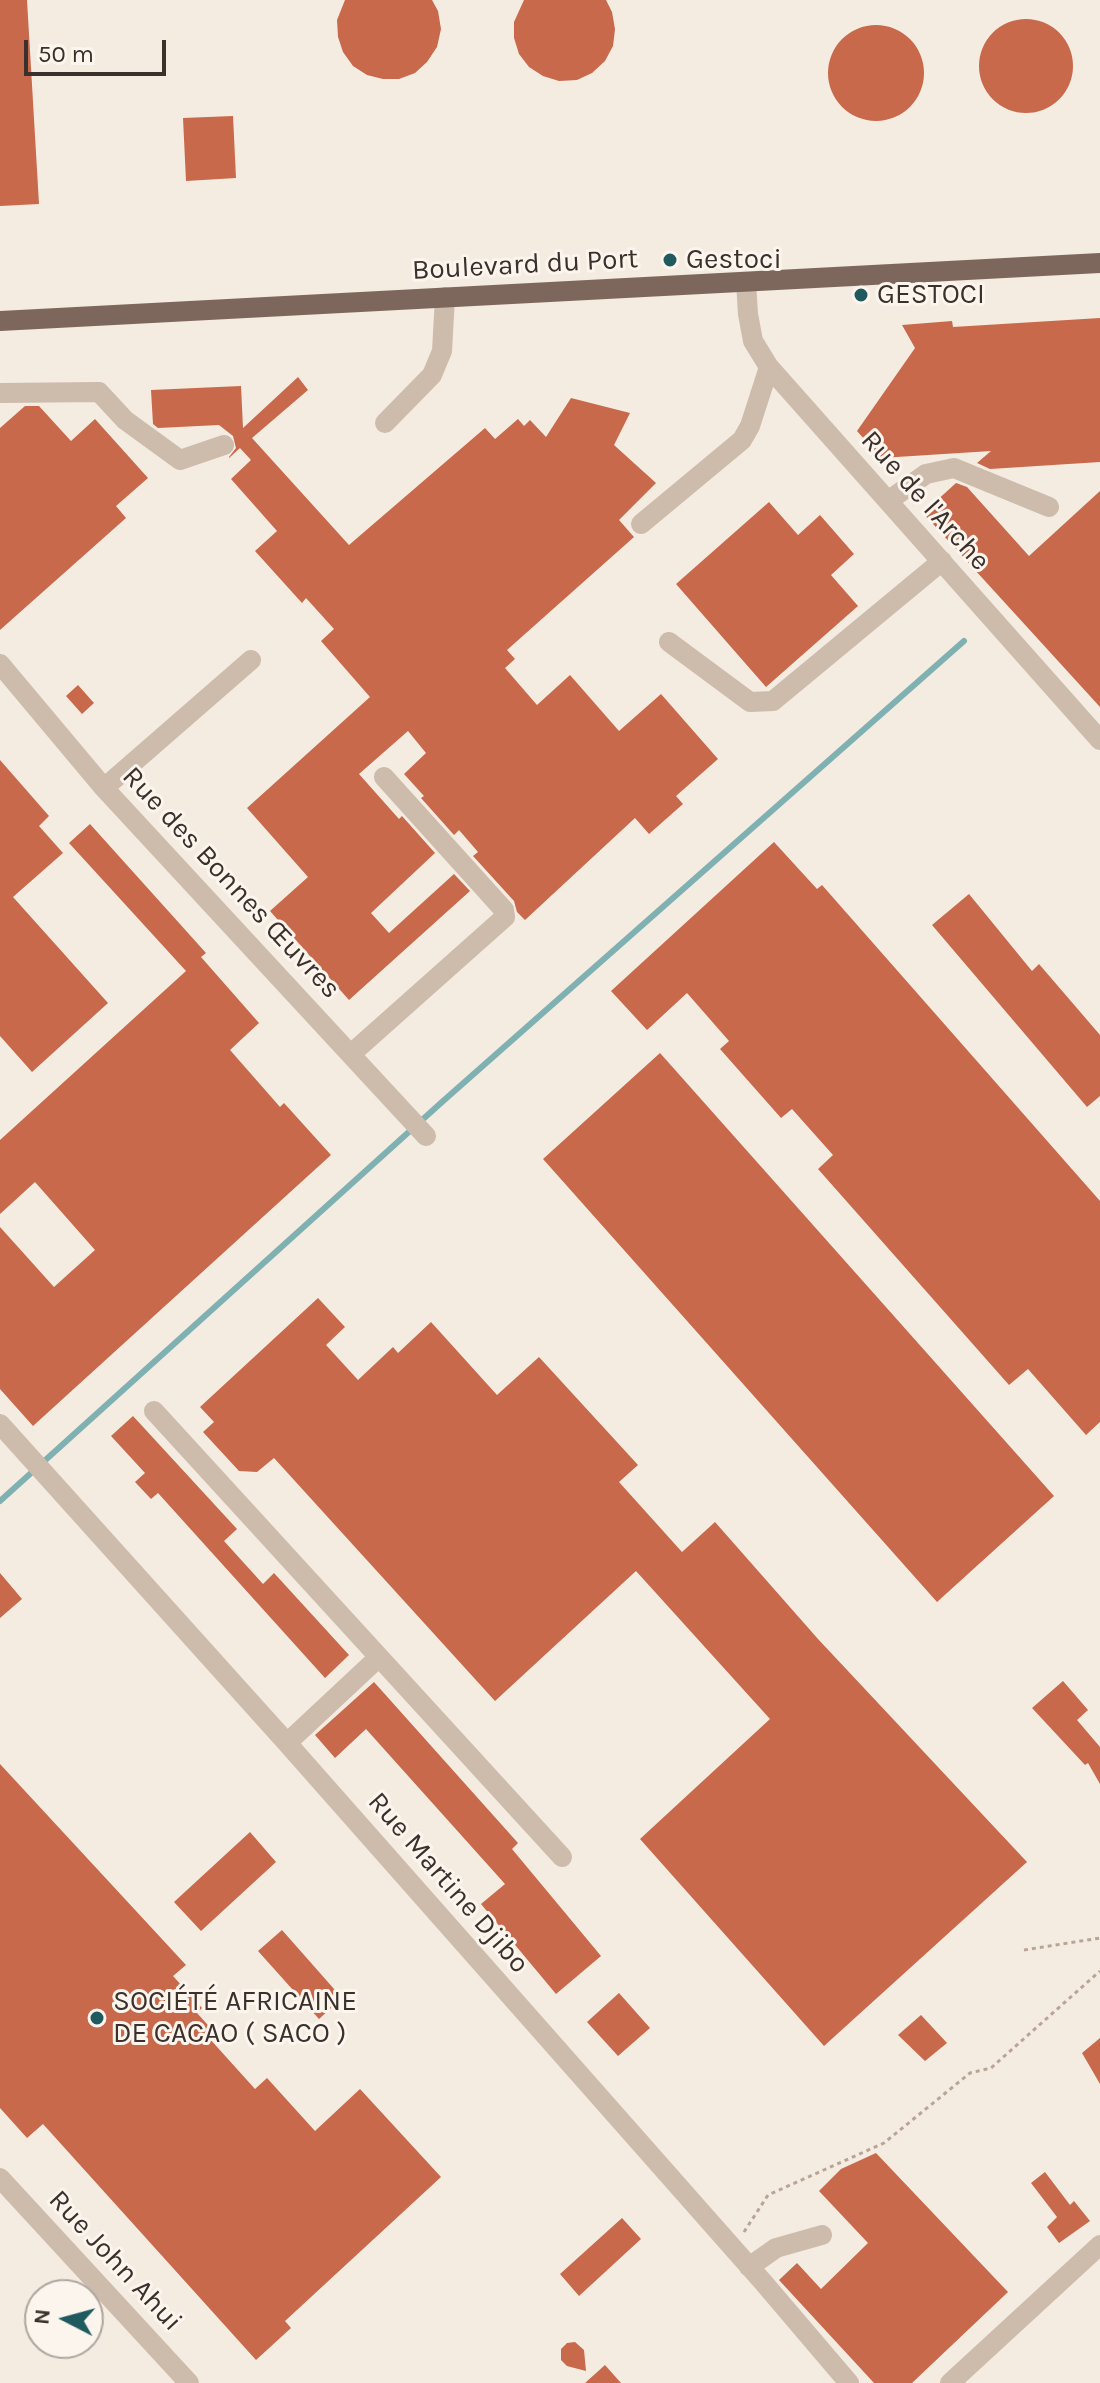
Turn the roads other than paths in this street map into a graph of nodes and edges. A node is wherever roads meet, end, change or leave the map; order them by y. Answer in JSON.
{"nodes":[{"id":1,"x":1100,"y":263,"type":"edge"},
{"id":2,"x":746,"y":282,"type":"junction"},
{"id":3,"x":445,"y":297,"type":"junction"},
{"id":4,"x":0,"y":321,"type":"edge"},
{"id":5,"x":769,"y":367,"type":"junction"},
{"id":6,"x":0,"y":393,"type":"edge"},
{"id":7,"x":385,"y":423,"type":"dead end"},
{"id":8,"x":224,"y":445,"type":"dead end"},
{"id":9,"x":888,"y":501,"type":"junction"},
{"id":10,"x":1049,"y":507,"type":"dead end"},
{"id":11,"x":641,"y":524,"type":"dead end"},
{"id":12,"x":942,"y":561,"type":"junction"},
{"id":13,"x":669,"y":642,"type":"dead end"},
{"id":14,"x":251,"y":660,"type":"dead end"},
{"id":15,"x":0,"y":664,"type":"edge"},
{"id":16,"x":1100,"y":740,"type":"edge"},
{"id":17,"x":384,"y":777,"type":"dead end"},
{"id":18,"x":104,"y":788,"type":"junction"},
{"id":19,"x":351,"y":1054,"type":"junction"},
{"id":20,"x":426,"y":1136,"type":"dead end"},
{"id":21,"x":154,"y":1411,"type":"dead end"},
{"id":22,"x":0,"y":1424,"type":"edge"},
{"id":23,"x":379,"y":1657,"type":"junction"},
{"id":24,"x":287,"y":1743,"type":"junction"},
{"id":25,"x":562,"y":1857,"type":"dead end"},
{"id":26,"x":0,"y":2178,"type":"edge"},
{"id":27,"x":822,"y":2235,"type":"dead end"},
{"id":28,"x":1100,"y":2245,"type":"edge"},
{"id":29,"x":749,"y":2267,"type":"junction"},
{"id":30,"x":189,"y":2383,"type":"edge"},
{"id":31,"x":849,"y":2383,"type":"edge"},
{"id":32,"x":950,"y":2383,"type":"edge"}],
"edges":[{"from":1,"to":2,"type":"main road","name":"Boulevard du Port"},
{"from":2,"to":3,"type":"main road","name":"Boulevard du Port"},
{"from":2,"to":5,"type":"street","name":"Rue de l'Arche"},
{"from":3,"to":4,"type":"main road","name":"Boulevard du Port"},
{"from":3,"to":7,"type":"street"},
{"from":5,"to":9,"type":"street","name":"Rue de l'Arche"},
{"from":5,"to":11,"type":"street"},
{"from":6,"to":8,"type":"street"},
{"from":9,"to":10,"type":"street"},
{"from":9,"to":12,"type":"street","name":"Rue de l'Arche"},
{"from":12,"to":13,"type":"street"},
{"from":12,"to":16,"type":"street","name":"Rue de l'Arche"},
{"from":14,"to":18,"type":"street"},
{"from":15,"to":18,"type":"street","name":"Rue des Bonnes Œuvres"},
{"from":17,"to":19,"type":"street"},
{"from":18,"to":19,"type":"street","name":"Rue des Bonnes Œuvres"},
{"from":19,"to":20,"type":"street","name":"Rue des Bonnes Œuvres"},
{"from":21,"to":23,"type":"street"},
{"from":22,"to":24,"type":"street","name":"Rue Martine Djibo"},
{"from":23,"to":24,"type":"street"},
{"from":23,"to":25,"type":"street"},
{"from":24,"to":29,"type":"street","name":"Rue Martine Djibo"},
{"from":26,"to":30,"type":"street","name":"Rue John Ahui"},
{"from":27,"to":29,"type":"street"},
{"from":28,"to":32,"type":"street"},
{"from":29,"to":31,"type":"street","name":"Rue Martine Djibo"}]}
